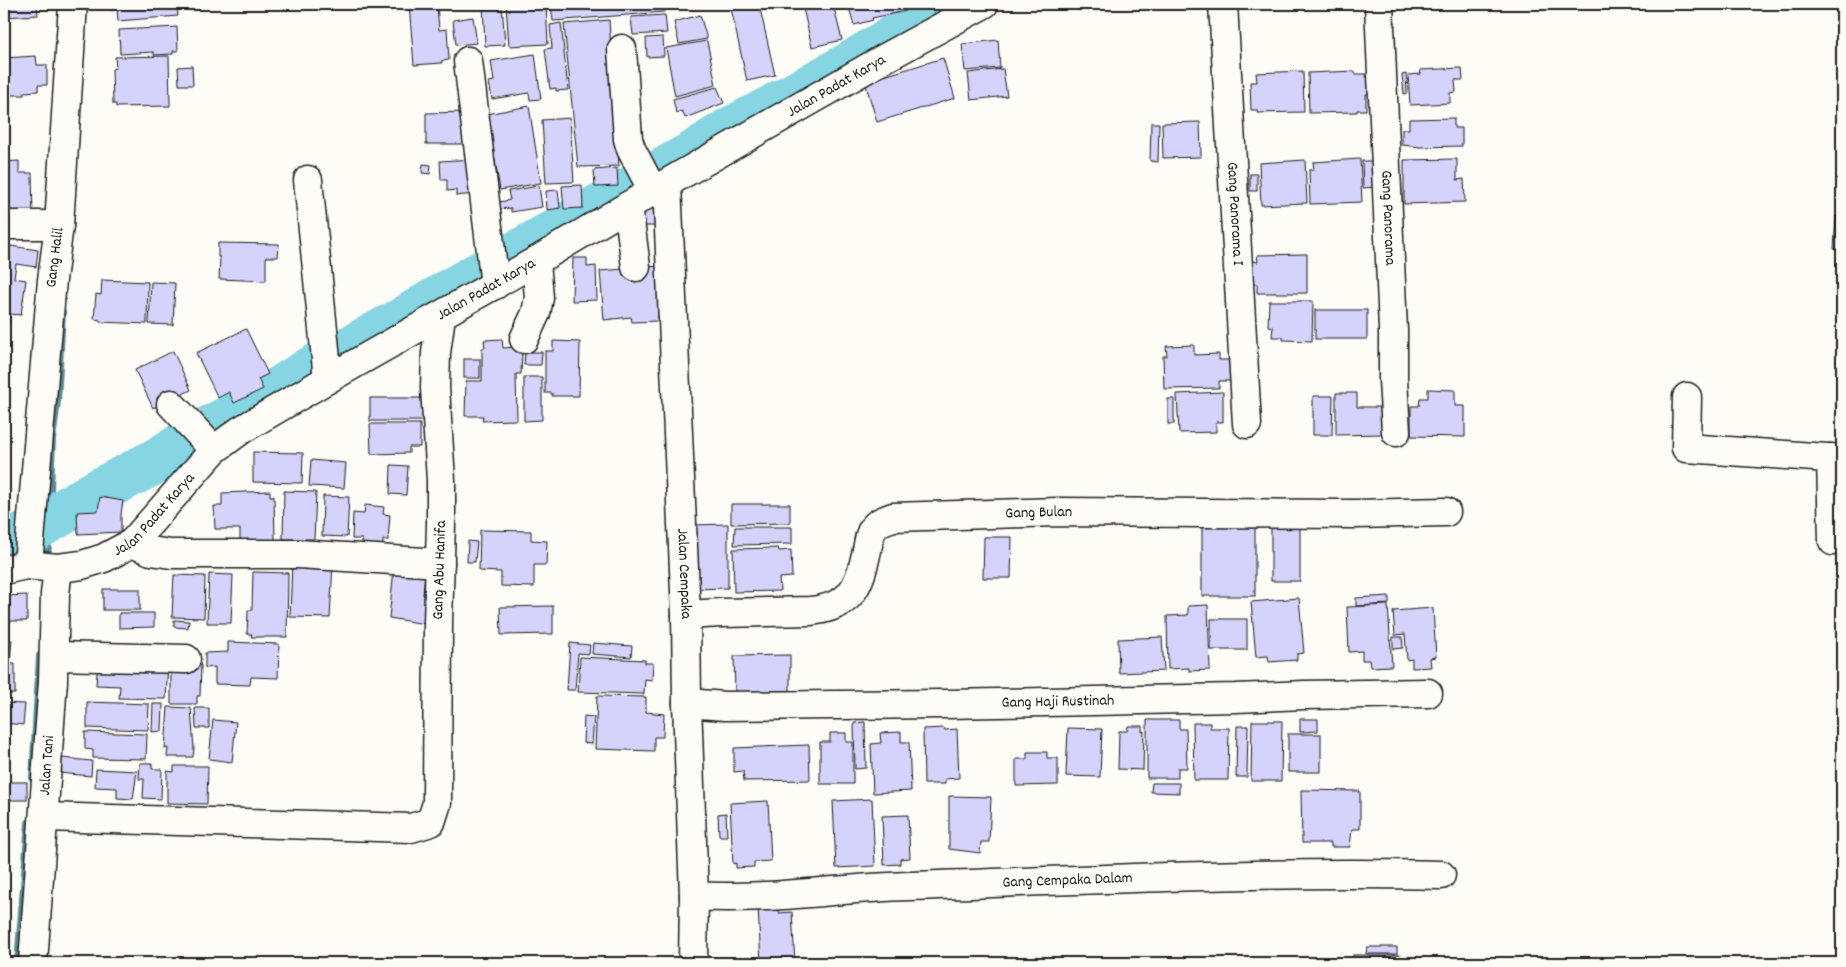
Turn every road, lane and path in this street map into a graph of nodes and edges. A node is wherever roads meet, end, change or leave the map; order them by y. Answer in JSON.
{"nodes":[{"id":1,"x":73,"y":4,"type":"edge"},
{"id":2,"x":984,"y":4,"type":"edge"},
{"id":3,"x":1223,"y":4,"type":"edge"},
{"id":4,"x":1379,"y":4,"type":"edge"},
{"id":5,"x":622,"y":49,"type":"dead end"},
{"id":6,"x":468,"y":61,"type":"dead end"},
{"id":7,"x":308,"y":180,"type":"dead end"},
{"id":8,"x":653,"y":182,"type":"junction"},
{"id":9,"x":628,"y":206,"type":"junction"},
{"id":10,"x":4,"y":225,"type":"edge"},
{"id":11,"x":59,"y":225,"type":"junction"},
{"id":12,"x":536,"y":261,"type":"junction"},
{"id":13,"x":636,"y":267,"type":"dead end"},
{"id":14,"x":495,"y":285,"type":"junction"},
{"id":15,"x":441,"y":316,"type":"junction"},
{"id":16,"x":524,"y":339,"type":"dead end"},
{"id":17,"x":327,"y":366,"type":"junction"},
{"id":18,"x":1687,"y":397,"type":"dead end"},
{"id":19,"x":171,"y":404,"type":"dead end"},
{"id":20,"x":1247,"y":424,"type":"dead end"},
{"id":21,"x":1396,"y":432,"type":"dead end"},
{"id":22,"x":204,"y":439,"type":"junction"},
{"id":23,"x":1837,"y":458,"type":"edge"},
{"id":24,"x":1446,"y":512,"type":"dead end"},
{"id":25,"x":1833,"y":541,"type":"dead end"},
{"id":26,"x":132,"y":543,"type":"junction"},
{"id":27,"x":440,"y":563,"type":"junction"},
{"id":28,"x":34,"y":565,"type":"edge"},
{"id":29,"x":686,"y":615,"type":"junction"},
{"id":30,"x":54,"y":656,"type":"junction"},
{"id":31,"x":186,"y":659,"type":"dead end"},
{"id":32,"x":1428,"y":694,"type":"dead end"},
{"id":33,"x":687,"y":703,"type":"junction"},
{"id":34,"x":44,"y":817,"type":"junction"},
{"id":35,"x":1441,"y":875,"type":"dead end"},
{"id":36,"x":694,"y":896,"type":"junction"},
{"id":37,"x":33,"y":963,"type":"edge"},
{"id":38,"x":694,"y":963,"type":"edge"}],
"edges":[{"from":1,"to":11,"type":"street","name":"Gang Halil"},
{"from":2,"to":8,"type":"street","name":"Jalan Padat Karya"},
{"from":3,"to":20,"type":"street","name":"Gang Panorama I"},
{"from":4,"to":21,"type":"street","name":"Gang Panorama"},
{"from":5,"to":8,"type":"street","name":"Jalan Cempaka"},
{"from":6,"to":14,"type":"street"},
{"from":7,"to":17,"type":"street"},
{"from":8,"to":9,"type":"street","name":"Jalan Padat Karya"},
{"from":8,"to":29,"type":"street","name":"Jalan Cempaka"},
{"from":9,"to":12,"type":"street","name":"Jalan Padat Karya"},
{"from":9,"to":13,"type":"street"},
{"from":10,"to":11,"type":"street"},
{"from":11,"to":28,"type":"street","name":"Gang Halil"},
{"from":12,"to":14,"type":"street","name":"Jalan Padat Karya"},
{"from":12,"to":16,"type":"street"},
{"from":14,"to":15,"type":"street","name":"Jalan Padat Karya"},
{"from":15,"to":17,"type":"street","name":"Jalan Padat Karya"},
{"from":15,"to":27,"type":"street","name":"Gang Abu Hanifa"},
{"from":17,"to":22,"type":"street","name":"Jalan Padat Karya"},
{"from":18,"to":23,"type":"street"},
{"from":19,"to":22,"type":"street"},
{"from":22,"to":26,"type":"street","name":"Jalan Padat Karya"},
{"from":23,"to":25,"type":"street"},
{"from":24,"to":29,"type":"street","name":"Gang Bulan"},
{"from":26,"to":27,"type":"street"},
{"from":26,"to":28,"type":"street","name":"Jalan Padat Karya"},
{"from":27,"to":34,"type":"street","name":"Gang Abu Hanifa"},
{"from":28,"to":30,"type":"street","name":"Jalan Tani"},
{"from":29,"to":33,"type":"street","name":"Jalan Cempaka"},
{"from":30,"to":31,"type":"street"},
{"from":30,"to":34,"type":"street","name":"Jalan Tani"},
{"from":32,"to":33,"type":"street","name":"Gang Haji Rustinah"},
{"from":33,"to":36,"type":"street","name":"Jalan Cempaka"},
{"from":34,"to":37,"type":"street","name":"Jalan Tani"},
{"from":35,"to":36,"type":"street","name":"Gang Cempaka Dalam"},
{"from":36,"to":38,"type":"street","name":"Jalan Cempaka"}]}
